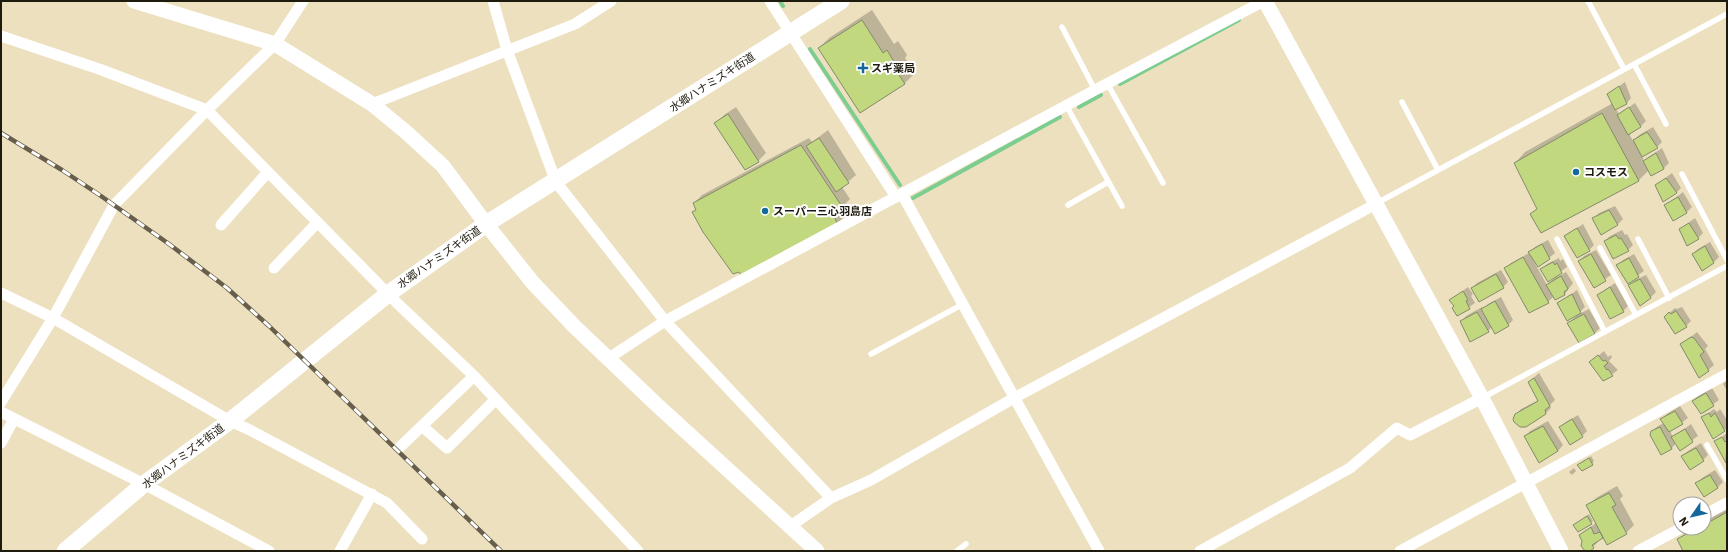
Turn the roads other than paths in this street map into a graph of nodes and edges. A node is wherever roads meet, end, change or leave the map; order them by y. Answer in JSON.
{"nodes":[{"id":1,"x":134,"y":1,"type":"edge"},
{"id":2,"x":302,"y":1,"type":"edge"},
{"id":3,"x":493,"y":1,"type":"edge"},
{"id":4,"x":611,"y":1,"type":"edge"},
{"id":5,"x":770,"y":1,"type":"edge"},
{"id":6,"x":841,"y":1,"type":"edge"},
{"id":7,"x":1264,"y":1,"type":"edge"},
{"id":8,"x":1588,"y":1,"type":"edge"},
{"id":9,"x":1727,"y":14,"type":"edge"},
{"id":10,"x":1062,"y":27,"type":"dead end"},
{"id":11,"x":790,"y":32,"type":"junction"},
{"id":12,"x":1,"y":36,"type":"edge"},
{"id":13,"x":275,"y":44,"type":"junction"},
{"id":14,"x":507,"y":50,"type":"junction"},
{"id":15,"x":1634,"y":64,"type":"junction"},
{"id":16,"x":1624,"y":69,"type":"junction"},
{"id":17,"x":1107,"y":83,"type":"junction"},
{"id":18,"x":1095,"y":90,"type":"junction"},
{"id":19,"x":1402,"y":102,"type":"dead end"},
{"id":20,"x":372,"y":104,"type":"junction"},
{"id":21,"x":1066,"y":105,"type":"junction"},
{"id":22,"x":207,"y":110,"type":"junction"},
{"id":23,"x":1666,"y":124,"type":"dead end"},
{"id":24,"x":1438,"y":170,"type":"junction"},
{"id":25,"x":268,"y":172,"type":"junction"},
{"id":26,"x":1682,"y":174,"type":"dead end"},
{"id":27,"x":556,"y":182,"type":"junction"},
{"id":28,"x":1108,"y":182,"type":"junction"},
{"id":29,"x":1163,"y":183,"type":"dead end"},
{"id":30,"x":899,"y":196,"type":"junction"},
{"id":31,"x":1376,"y":204,"type":"junction"},
{"id":32,"x":1068,"y":205,"type":"dead end"},
{"id":33,"x":1122,"y":206,"type":"dead end"},
{"id":34,"x":317,"y":223,"type":"junction"},
{"id":35,"x":486,"y":224,"type":"junction"},
{"id":36,"x":221,"y":225,"type":"dead end"},
{"id":37,"x":1557,"y":239,"type":"dead end"},
{"id":38,"x":1638,"y":239,"type":"dead end"},
{"id":39,"x":1600,"y":248,"type":"dead end"},
{"id":40,"x":1727,"y":260,"type":"edge"},
{"id":41,"x":1727,"y":266,"type":"edge"},
{"id":42,"x":274,"y":268,"type":"dead end"},
{"id":43,"x":1,"y":293,"type":"edge"},
{"id":44,"x":388,"y":294,"type":"junction"},
{"id":45,"x":1669,"y":298,"type":"junction"},
{"id":46,"x":963,"y":304,"type":"junction"},
{"id":47,"x":1636,"y":315,"type":"junction"},
{"id":48,"x":53,"y":318,"type":"junction"},
{"id":49,"x":665,"y":321,"type":"junction"},
{"id":50,"x":1605,"y":332,"type":"junction"},
{"id":51,"x":871,"y":354,"type":"dead end"},
{"id":52,"x":609,"y":358,"type":"junction"},
{"id":53,"x":1727,"y":374,"type":"edge"},
{"id":54,"x":474,"y":376,"type":"junction"},
{"id":55,"x":1014,"y":398,"type":"junction"},
{"id":56,"x":1482,"y":398,"type":"junction"},
{"id":57,"x":495,"y":400,"type":"junction"},
{"id":58,"x":1,"y":402,"type":"edge"},
{"id":59,"x":1,"y":412,"type":"edge"},
{"id":60,"x":14,"y":420,"type":"junction"},
{"id":61,"x":230,"y":421,"type":"junction"},
{"id":62,"x":422,"y":426,"type":"junction"},
{"id":63,"x":1,"y":444,"type":"edge"},
{"id":64,"x":1707,"y":445,"type":"dead end"},
{"id":65,"x":400,"y":447,"type":"dead end"},
{"id":66,"x":1727,"y":480,"type":"edge"},
{"id":67,"x":1525,"y":483,"type":"junction"},
{"id":68,"x":144,"y":484,"type":"junction"},
{"id":69,"x":372,"y":494,"type":"junction"},
{"id":70,"x":831,"y":498,"type":"junction"},
{"id":71,"x":1727,"y":503,"type":"edge"},
{"id":72,"x":1712,"y":511,"type":"edge"},
{"id":73,"x":790,"y":527,"type":"junction"},
{"id":74,"x":1672,"y":533,"type":"edge"},
{"id":75,"x":422,"y":540,"type":"dead end"},
{"id":76,"x":966,"y":544,"type":"dead end"},
{"id":77,"x":65,"y":551,"type":"edge"},
{"id":78,"x":269,"y":551,"type":"edge"},
{"id":79,"x":340,"y":551,"type":"edge"},
{"id":80,"x":638,"y":551,"type":"edge"},
{"id":81,"x":817,"y":551,"type":"edge"},
{"id":82,"x":957,"y":551,"type":"edge"},
{"id":83,"x":1099,"y":551,"type":"edge"},
{"id":84,"x":1200,"y":551,"type":"edge"},
{"id":85,"x":1400,"y":551,"type":"edge"},
{"id":86,"x":1561,"y":551,"type":"edge"},
{"id":87,"x":1638,"y":551,"type":"edge"}],
"edges":[{"from":1,"to":13,"type":"street"},
{"from":2,"to":13,"type":"street"},
{"from":3,"to":14,"type":"street"},
{"from":4,"to":14,"type":"street"},
{"from":5,"to":11,"type":"street"},
{"from":6,"to":11,"type":"main road","name":"水郷ハナミズキ街道"},
{"from":7,"to":17,"type":"street"},
{"from":7,"to":31,"type":"street"},
{"from":8,"to":16,"type":"lane"},
{"from":9,"to":15,"type":"lane"},
{"from":10,"to":18,"type":"lane"},
{"from":11,"to":27,"type":"main road","name":"水郷ハナミズキ街道"},
{"from":11,"to":30,"type":"street"},
{"from":12,"to":22,"type":"street"},
{"from":13,"to":20,"type":"street"},
{"from":13,"to":22,"type":"street"},
{"from":14,"to":20,"type":"street"},
{"from":14,"to":27,"type":"street"},
{"from":15,"to":16,"type":"lane"},
{"from":15,"to":23,"type":"lane"},
{"from":16,"to":24,"type":"lane"},
{"from":17,"to":18,"type":"street"},
{"from":17,"to":29,"type":"lane"},
{"from":18,"to":21,"type":"street"},
{"from":19,"to":24,"type":"lane"},
{"from":20,"to":35,"type":"street"},
{"from":21,"to":28,"type":"lane"},
{"from":21,"to":30,"type":"street"},
{"from":22,"to":25,"type":"street"},
{"from":22,"to":48,"type":"street"},
{"from":24,"to":31,"type":"lane"},
{"from":25,"to":34,"type":"street"},
{"from":25,"to":36,"type":"street"},
{"from":26,"to":40,"type":"lane"},
{"from":27,"to":35,"type":"main road","name":"水郷ハナミズキ街道"},
{"from":27,"to":49,"type":"street"},
{"from":28,"to":32,"type":"lane"},
{"from":28,"to":33,"type":"lane"},
{"from":30,"to":46,"type":"street"},
{"from":30,"to":49,"type":"street"},
{"from":31,"to":55,"type":"street"},
{"from":31,"to":56,"type":"street"},
{"from":34,"to":42,"type":"street"},
{"from":34,"to":44,"type":"street"},
{"from":35,"to":44,"type":"main road","name":"水郷ハナミズキ街道"},
{"from":35,"to":52,"type":"street"},
{"from":37,"to":50,"type":"lane"},
{"from":38,"to":45,"type":"lane"},
{"from":39,"to":47,"type":"lane"},
{"from":41,"to":45,"type":"lane"},
{"from":43,"to":48,"type":"street"},
{"from":44,"to":54,"type":"street"},
{"from":44,"to":61,"type":"main road","name":"水郷ハナミズキ街道"},
{"from":45,"to":47,"type":"lane"},
{"from":46,"to":51,"type":"lane"},
{"from":46,"to":55,"type":"street"},
{"from":47,"to":50,"type":"lane"},
{"from":48,"to":58,"type":"street"},
{"from":48,"to":61,"type":"street"},
{"from":49,"to":52,"type":"street"},
{"from":49,"to":70,"type":"street"},
{"from":50,"to":56,"type":"lane"},
{"from":52,"to":73,"type":"street"},
{"from":53,"to":67,"type":"street"},
{"from":54,"to":57,"type":"street"},
{"from":54,"to":62,"type":"street"},
{"from":55,"to":70,"type":"street"},
{"from":55,"to":83,"type":"street"},
{"from":56,"to":67,"type":"street"},
{"from":56,"to":84,"type":"street"},
{"from":57,"to":62,"type":"street"},
{"from":57,"to":80,"type":"street"},
{"from":59,"to":60,"type":"street"},
{"from":60,"to":63,"type":"street"},
{"from":60,"to":68,"type":"street"},
{"from":61,"to":68,"type":"main road","name":"水郷ハナミズキ街道"},
{"from":61,"to":69,"type":"street"},
{"from":62,"to":65,"type":"street"},
{"from":64,"to":66,"type":"lane"},
{"from":67,"to":85,"type":"street"},
{"from":67,"to":86,"type":"street"},
{"from":68,"to":77,"type":"main road","name":"水郷ハナミズキ街道"},
{"from":68,"to":78,"type":"street"},
{"from":69,"to":75,"type":"street"},
{"from":69,"to":79,"type":"street"},
{"from":70,"to":73,"type":"street"},
{"from":71,"to":72,"type":"street"},
{"from":73,"to":81,"type":"street"},
{"from":74,"to":87,"type":"street"},
{"from":76,"to":82,"type":"lane"}]}
